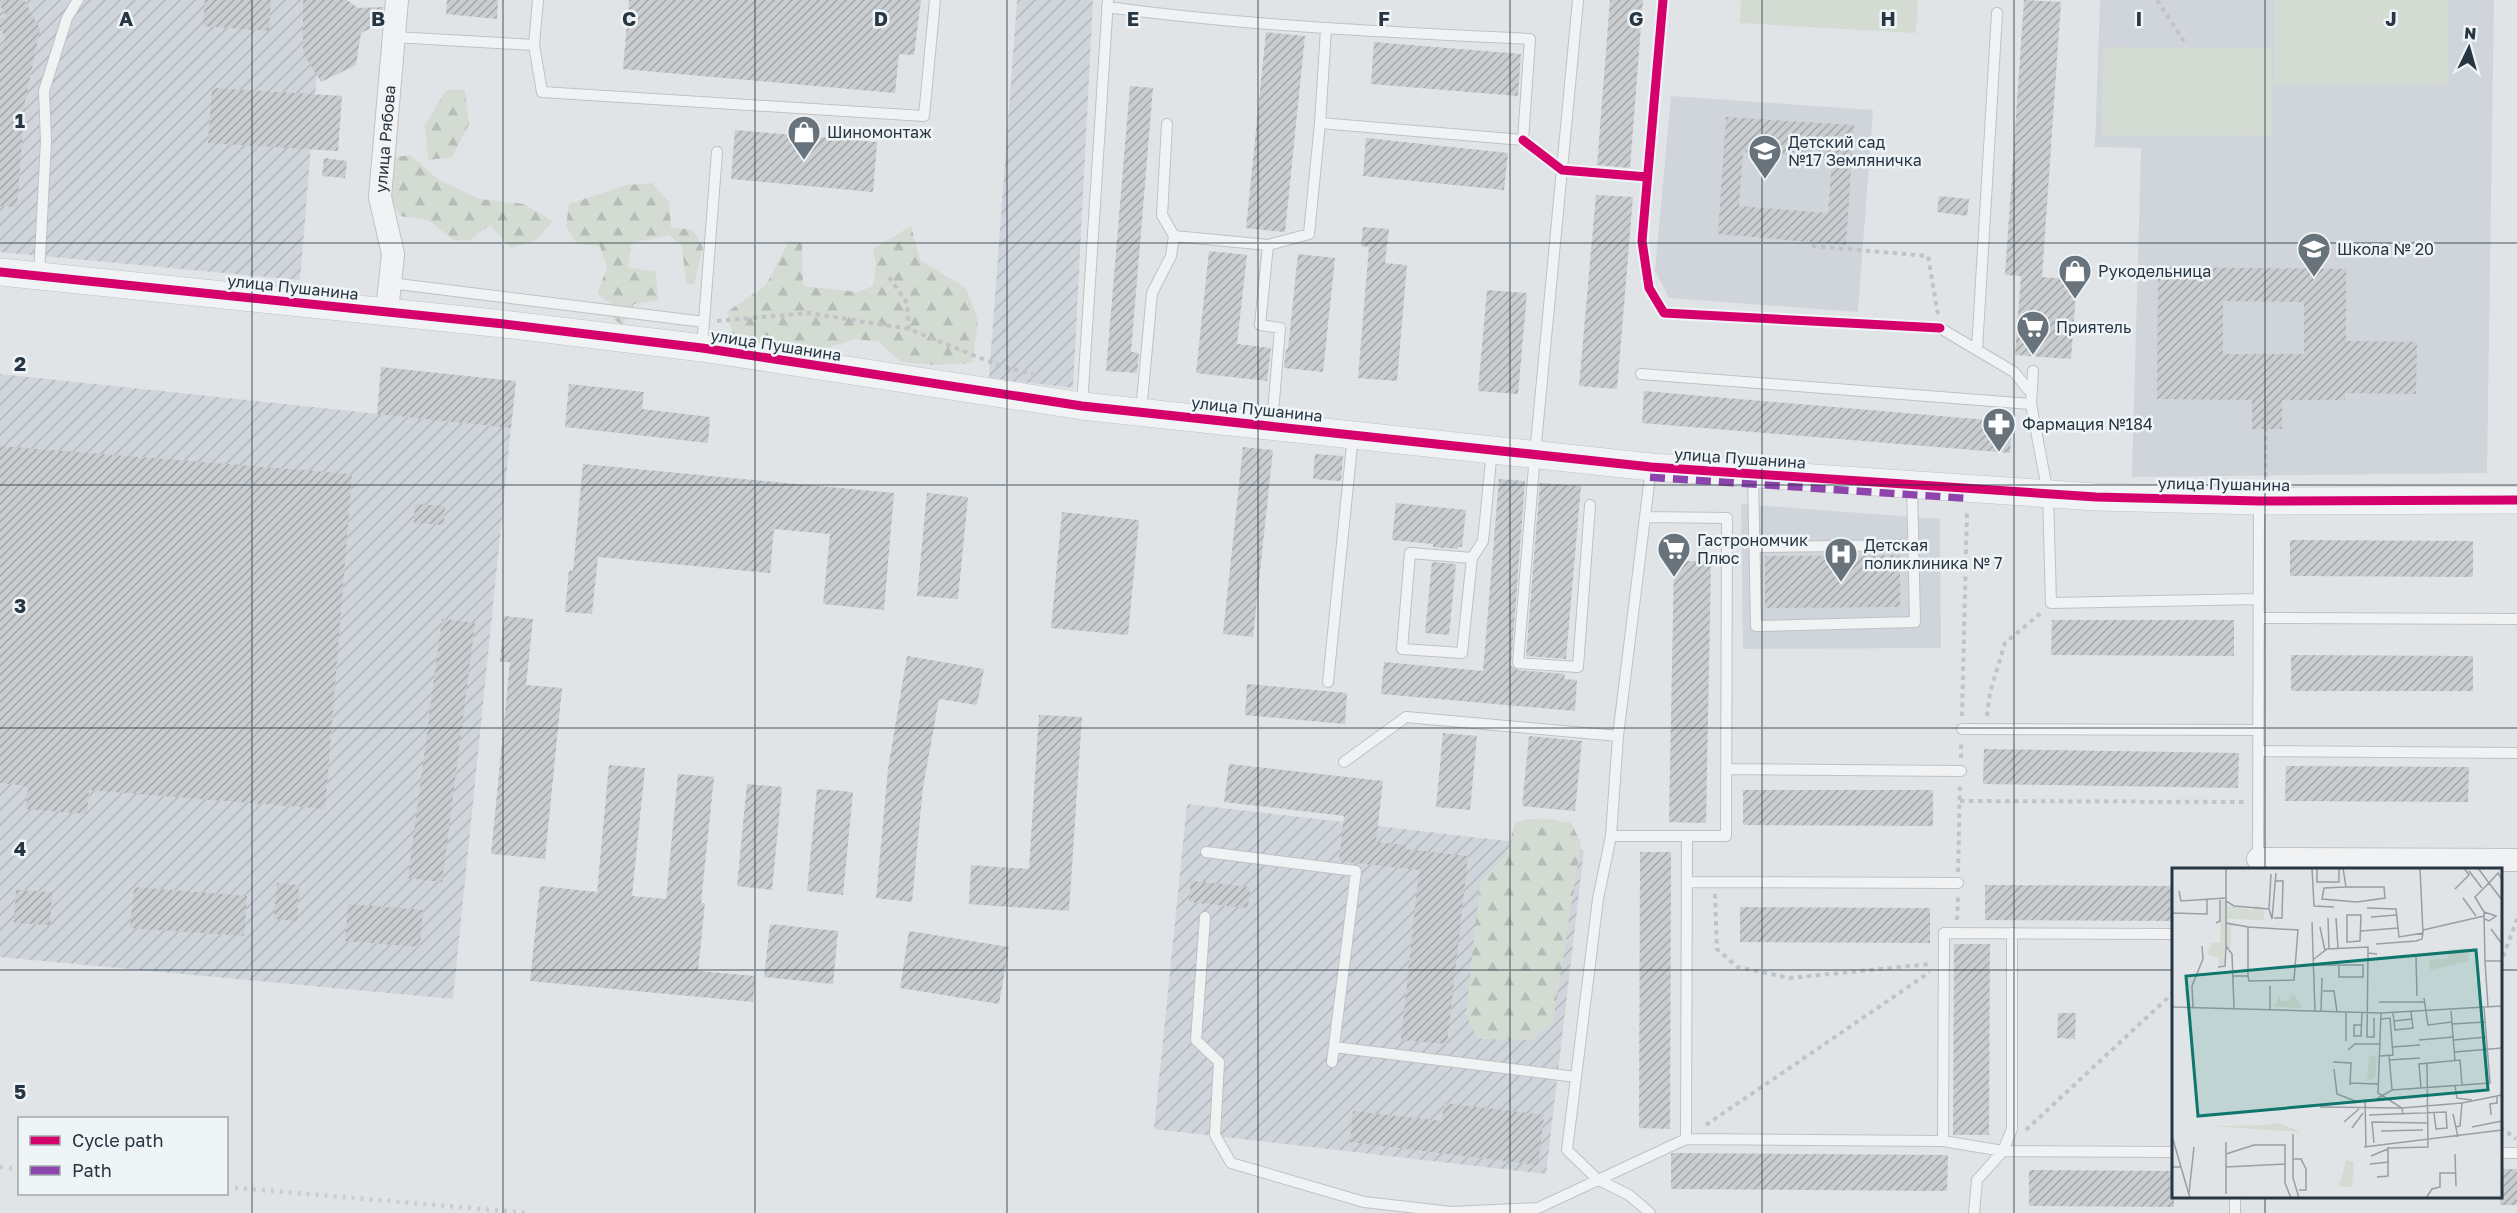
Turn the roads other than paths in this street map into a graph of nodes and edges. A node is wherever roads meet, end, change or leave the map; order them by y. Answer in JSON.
{"nodes":[{"id":1,"x":78,"y":0,"type":"edge"},
{"id":2,"x":397,"y":0,"type":"edge"},
{"id":3,"x":538,"y":0,"type":"edge"},
{"id":4,"x":935,"y":0,"type":"edge"},
{"id":5,"x":1578,"y":0,"type":"edge"},
{"id":6,"x":1108,"y":3,"type":"edge"},
{"id":7,"x":1997,"y":13,"type":"dead end"},
{"id":8,"x":1326,"y":29,"type":"junction"},
{"id":9,"x":394,"y":37,"type":"junction"},
{"id":10,"x":534,"y":45,"type":"junction"},
{"id":11,"x":1320,"y":123,"type":"junction"},
{"id":12,"x":1167,"y":124,"type":"dead end"},
{"id":13,"x":717,"y":152,"type":"dead end"},
{"id":14,"x":1174,"y":236,"type":"junction"},
{"id":15,"x":1268,"y":245,"type":"junction"},
{"id":16,"x":0,"y":272,"type":"edge"},
{"id":17,"x":39,"y":276,"type":"junction"},
{"id":18,"x":390,"y":283,"type":"junction"},
{"id":19,"x":387,"y":311,"type":"junction"},
{"id":20,"x":704,"y":322,"type":"junction"},
{"id":21,"x":1940,"y":328,"type":"road end"},
{"id":22,"x":702,"y":348,"type":"junction"},
{"id":23,"x":1977,"y":350,"type":"junction"},
{"id":24,"x":2033,"y":371,"type":"dead end"},
{"id":25,"x":1641,"y":374,"type":"dead end"},
{"id":26,"x":2031,"y":399,"type":"junction"},
{"id":27,"x":1082,"y":406,"type":"junction"},
{"id":28,"x":1141,"y":412,"type":"junction"},
{"id":29,"x":1272,"y":426,"type":"junction"},
{"id":30,"x":1353,"y":434,"type":"junction"},
{"id":31,"x":1492,"y":450,"type":"junction"},
{"id":32,"x":1535,"y":454,"type":"junction"},
{"id":33,"x":1651,"y":467,"type":"junction"},
{"id":34,"x":1753,"y":474,"type":"junction"},
{"id":35,"x":1912,"y":484,"type":"junction"},
{"id":36,"x":2048,"y":494,"type":"junction"},
{"id":37,"x":2517,"y":500,"type":"edge"},
{"id":38,"x":2259,"y":501,"type":"junction"},
{"id":39,"x":1590,"y":505,"type":"dead end"},
{"id":40,"x":1645,"y":518,"type":"junction"},
{"id":41,"x":1913,"y":545,"type":"junction"},
{"id":42,"x":1755,"y":547,"type":"junction"},
{"id":43,"x":1472,"y":558,"type":"junction"},
{"id":44,"x":2259,"y":599,"type":"junction"},
{"id":45,"x":2259,"y":618,"type":"junction"},
{"id":46,"x":2517,"y":619,"type":"edge"},
{"id":47,"x":1328,"y":682,"type":"dead end"},
{"id":48,"x":1962,"y":729,"type":"road end"},
{"id":49,"x":2258,"y":730,"type":"junction"},
{"id":50,"x":1618,"y":736,"type":"junction"},
{"id":51,"x":2258,"y":752,"type":"junction"},
{"id":52,"x":2517,"y":753,"type":"edge"},
{"id":53,"x":1344,"y":762,"type":"dead end"},
{"id":54,"x":1726,"y":769,"type":"junction"},
{"id":55,"x":1961,"y":771,"type":"road end"},
{"id":56,"x":1611,"y":836,"type":"junction"},
{"id":57,"x":1687,"y":836,"type":"junction"},
{"id":58,"x":1206,"y":852,"type":"dead end"},
{"id":59,"x":2517,"y":861,"type":"edge"},
{"id":60,"x":2258,"y":864,"type":"edge"},
{"id":61,"x":1687,"y":882,"type":"junction"},
{"id":62,"x":1958,"y":884,"type":"road end"},
{"id":63,"x":1205,"y":917,"type":"dead end"},
{"id":64,"x":2012,"y":933,"type":"junction"},
{"id":65,"x":2172,"y":934,"type":"edge"},
{"id":66,"x":1334,"y":1047,"type":"junction"},
{"id":67,"x":1332,"y":1062,"type":"dead end"},
{"id":68,"x":1576,"y":1077,"type":"junction"},
{"id":69,"x":1686,"y":1139,"type":"junction"},
{"id":70,"x":1942,"y":1141,"type":"junction"},
{"id":71,"x":2003,"y":1151,"type":"junction"},
{"id":72,"x":2172,"y":1152,"type":"edge"},
{"id":73,"x":1598,"y":1179,"type":"junction"},
{"id":74,"x":1536,"y":1211,"type":"edge"},
{"id":75,"x":1452,"y":1213,"type":"edge"},
{"id":76,"x":1650,"y":1213,"type":"edge"},
{"id":77,"x":1974,"y":1213,"type":"edge"}],
"edges":[{"from":1,"to":17,"type":"lane"},
{"from":2,"to":9,"type":"street","name":"улица Рябова"},
{"from":3,"to":10,"type":"lane"},
{"from":4,"to":10,"type":"lane"},
{"from":5,"to":32,"type":"lane"},
{"from":6,"to":8,"type":"lane"},
{"from":6,"to":27,"type":"lane"},
{"from":7,"to":23,"type":"lane"},
{"from":8,"to":11,"type":"lane"},
{"from":8,"to":11,"type":"lane"},
{"from":9,"to":10,"type":"lane"},
{"from":9,"to":18,"type":"street","name":"улица Рябова"},
{"from":11,"to":15,"type":"lane"},
{"from":12,"to":14,"type":"lane"},
{"from":13,"to":20,"type":"lane"},
{"from":14,"to":15,"type":"lane"},
{"from":14,"to":28,"type":"lane"},
{"from":15,"to":29,"type":"lane"},
{"from":16,"to":17,"type":"street","name":"улица Пушанина"},
{"from":17,"to":19,"type":"street","name":"улица Пушанина"},
{"from":18,"to":19,"type":"street","name":"улица Рябова"},
{"from":18,"to":20,"type":"lane"},
{"from":19,"to":22,"type":"street","name":"улица Пушанина"},
{"from":20,"to":22,"type":"lane"},
{"from":21,"to":23,"type":"lane"},
{"from":22,"to":27,"type":"street","name":"улица Пушанина"},
{"from":23,"to":26,"type":"lane"},
{"from":24,"to":26,"type":"lane"},
{"from":25,"to":26,"type":"lane"},
{"from":26,"to":36,"type":"lane"},
{"from":27,"to":28,"type":"street","name":"улица Пушанина"},
{"from":28,"to":29,"type":"street","name":"улица Пушанина"},
{"from":29,"to":30,"type":"street","name":"улица Пушанина"},
{"from":30,"to":31,"type":"street","name":"улица Пушанина"},
{"from":30,"to":47,"type":"lane"},
{"from":31,"to":32,"type":"street","name":"улица Пушанина"},
{"from":31,"to":43,"type":"lane"},
{"from":32,"to":33,"type":"street","name":"улица Пушанина"},
{"from":32,"to":39,"type":"lane"},
{"from":33,"to":34,"type":"street","name":"улица Пушанина"},
{"from":33,"to":40,"type":"lane"},
{"from":34,"to":35,"type":"street","name":"улица Пушанина"},
{"from":34,"to":42,"type":"lane"},
{"from":35,"to":36,"type":"street","name":"улица Пушанина"},
{"from":35,"to":41,"type":"lane"},
{"from":36,"to":38,"type":"street","name":"улица Пушанина"},
{"from":36,"to":44,"type":"lane"},
{"from":37,"to":38,"type":"street","name":"улица Пушанина"},
{"from":38,"to":44,"type":"lane"},
{"from":40,"to":50,"type":"lane"},
{"from":40,"to":54,"type":"lane"},
{"from":41,"to":42,"type":"lane"},
{"from":41,"to":42,"type":"lane"},
{"from":43,"to":43,"type":"lane"},
{"from":44,"to":45,"type":"lane"},
{"from":45,"to":46,"type":"lane"},
{"from":45,"to":49,"type":"lane"},
{"from":48,"to":49,"type":"lane"},
{"from":49,"to":51,"type":"lane"},
{"from":50,"to":53,"type":"lane"},
{"from":50,"to":56,"type":"lane"},
{"from":51,"to":52,"type":"lane"},
{"from":51,"to":60,"type":"lane"},
{"from":54,"to":55,"type":"lane"},
{"from":54,"to":57,"type":"lane"},
{"from":56,"to":57,"type":"lane"},
{"from":56,"to":68,"type":"lane"},
{"from":57,"to":61,"type":"lane"},
{"from":58,"to":66,"type":"lane"},
{"from":59,"to":60,"type":"street"},
{"from":61,"to":62,"type":"lane"},
{"from":61,"to":69,"type":"lane"},
{"from":63,"to":75,"type":"lane"},
{"from":64,"to":65,"type":"lane"},
{"from":64,"to":70,"type":"lane"},
{"from":64,"to":71,"type":"lane"},
{"from":66,"to":67,"type":"lane"},
{"from":66,"to":68,"type":"lane"},
{"from":68,"to":73,"type":"lane"},
{"from":69,"to":70,"type":"lane"},
{"from":69,"to":73,"type":"lane"},
{"from":70,"to":71,"type":"lane"},
{"from":71,"to":72,"type":"lane"},
{"from":71,"to":77,"type":"lane"},
{"from":73,"to":74,"type":"lane"},
{"from":73,"to":76,"type":"lane"},
{"from":74,"to":75,"type":"lane"}]}
